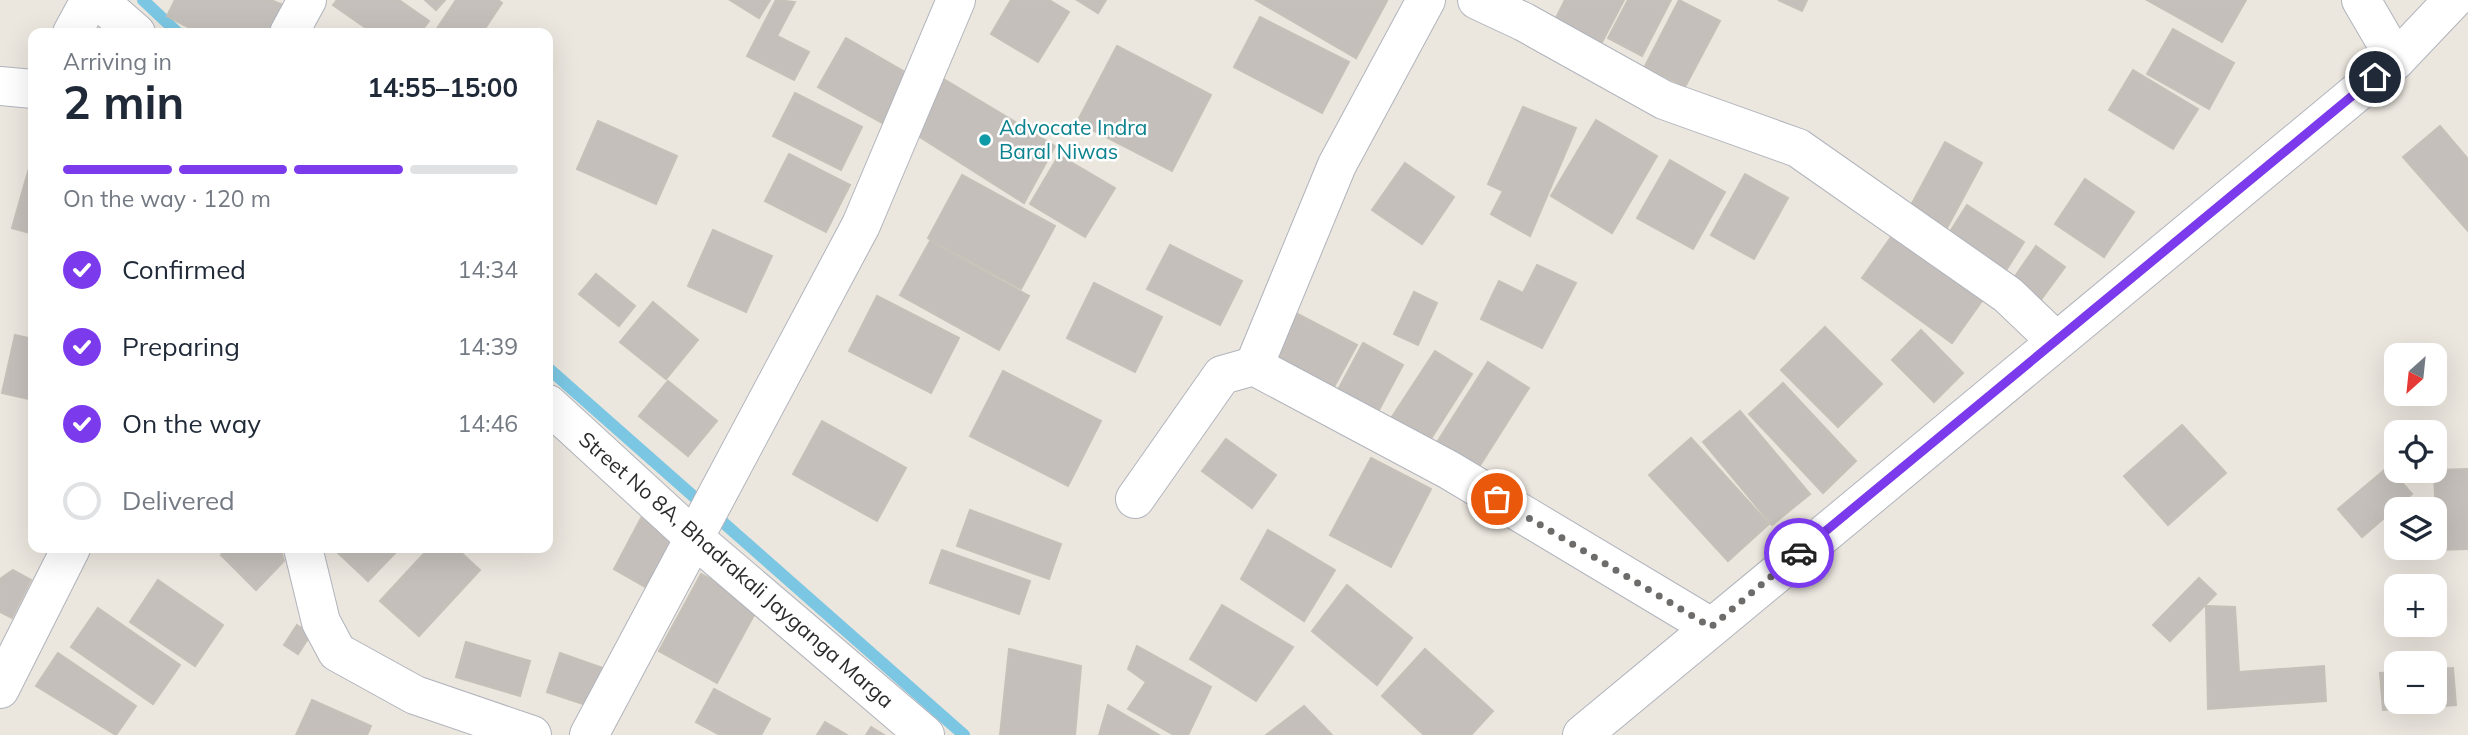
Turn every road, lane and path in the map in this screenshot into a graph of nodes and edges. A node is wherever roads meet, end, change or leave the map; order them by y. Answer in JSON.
{"nodes":[{"id":1,"x":90,"y":0,"type":"edge"},
{"id":2,"x":98,"y":0,"type":"edge"},
{"id":3,"x":307,"y":0,"type":"edge"},
{"id":4,"x":1426,"y":0,"type":"edge"},
{"id":5,"x":1477,"y":0,"type":"edge"},
{"id":6,"x":2361,"y":0,"type":"edge"},
{"id":7,"x":2453,"y":0,"type":"edge"},
{"id":8,"x":949,"y":3,"type":"edge"},
{"id":9,"x":1528,"y":11,"type":"edge"},
{"id":10,"x":75,"y":28,"type":"edge"},
{"id":11,"x":130,"y":28,"type":"edge"},
{"id":12,"x":292,"y":28,"type":"edge"},
{"id":13,"x":2396,"y":60,"type":"junction"},
{"id":14,"x":0,"y":86,"type":"edge"},
{"id":15,"x":28,"y":89,"type":"edge"},
{"id":16,"x":2056,"y":341,"type":"junction"},
{"id":17,"x":1254,"y":366,"type":"junction"},
{"id":18,"x":553,"y":409,"type":"edge"},
{"id":19,"x":1135,"y":499,"type":"dead end"},
{"id":20,"x":693,"y":537,"type":"junction"},
{"id":21,"x":68,"y":553,"type":"edge"},
{"id":22,"x":304,"y":553,"type":"edge"},
{"id":23,"x":1711,"y":627,"type":"junction"},
{"id":24,"x":0,"y":690,"type":"edge"},
{"id":25,"x":532,"y":735,"type":"edge"},
{"id":26,"x":589,"y":735,"type":"edge"},
{"id":27,"x":925,"y":735,"type":"edge"},
{"id":28,"x":1582,"y":735,"type":"edge"}],
"edges":[{"from":1,"to":10,"type":"street"},
{"from":2,"to":11,"type":"street"},
{"from":3,"to":12,"type":"street"},
{"from":4,"to":17,"type":"street"},
{"from":5,"to":9,"type":"street"},
{"from":6,"to":13,"type":"street"},
{"from":7,"to":13,"type":"street"},
{"from":8,"to":20,"type":"street"},
{"from":9,"to":16,"type":"street"},
{"from":13,"to":16,"type":"street"},
{"from":14,"to":15,"type":"street"},
{"from":16,"to":23,"type":"street"},
{"from":17,"to":19,"type":"street"},
{"from":17,"to":23,"type":"street"},
{"from":18,"to":20,"type":"street","name":"Street No 8A, Bhadrakali Jayganga Marga"},
{"from":20,"to":26,"type":"street"},
{"from":20,"to":27,"type":"street","name":"Street No 8A, Bhadrakali Jayganga Marga"},
{"from":21,"to":24,"type":"street"},
{"from":22,"to":25,"type":"street"},
{"from":23,"to":28,"type":"street"}]}
